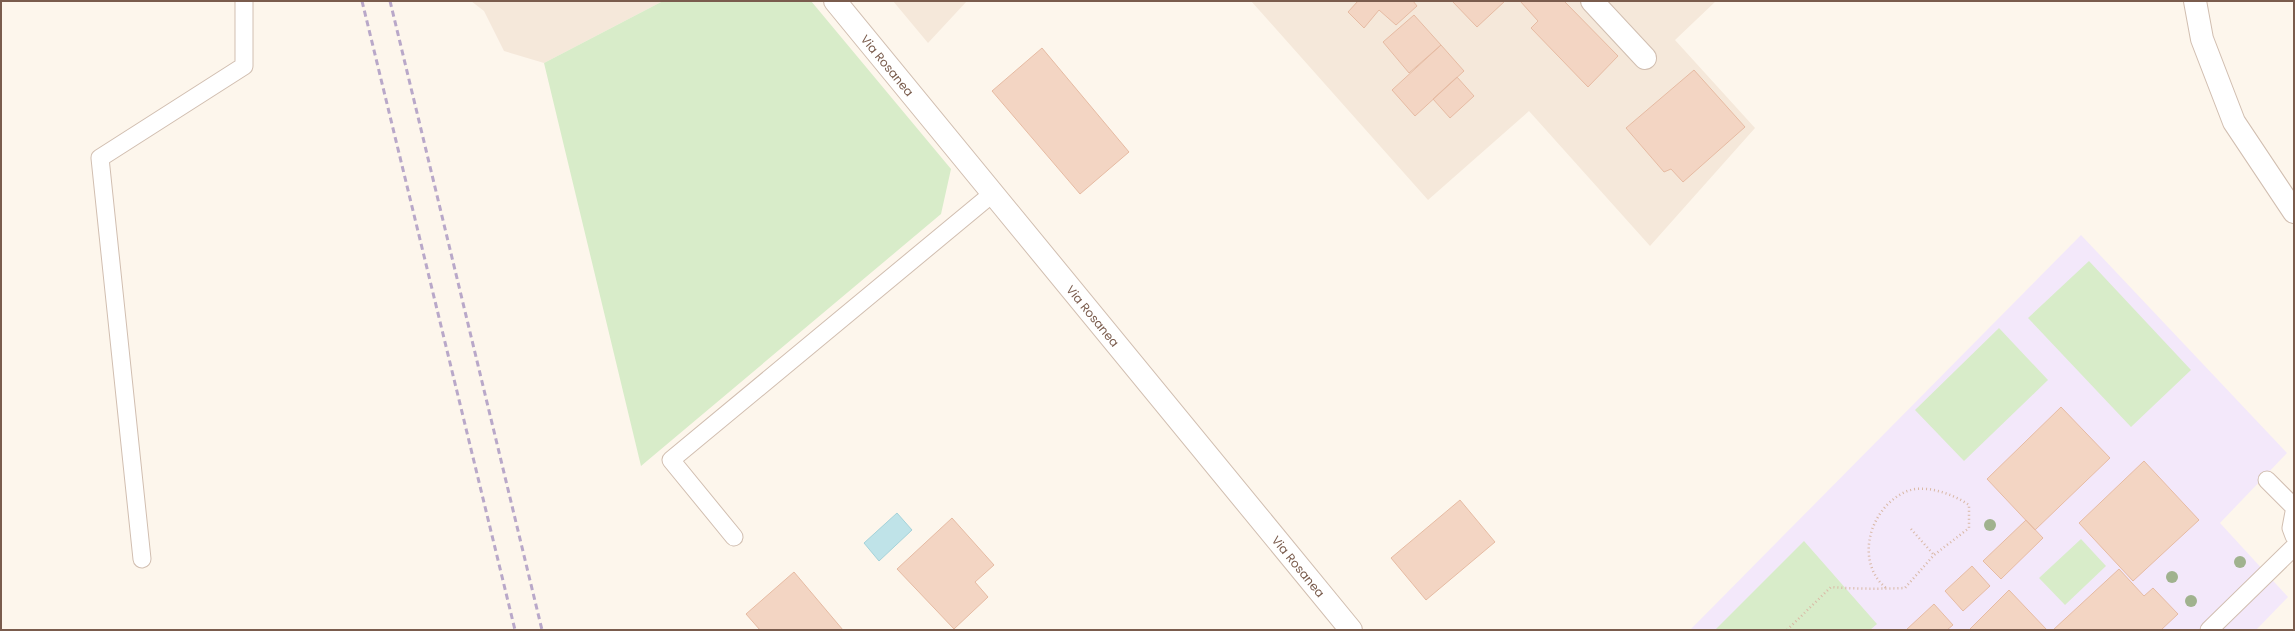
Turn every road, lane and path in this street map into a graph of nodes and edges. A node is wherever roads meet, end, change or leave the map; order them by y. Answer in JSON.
{"nodes":[{"id":1,"x":244,"y":1,"type":"edge"},
{"id":2,"x":835,"y":1,"type":"edge"},
{"id":3,"x":1592,"y":1,"type":"edge"},
{"id":4,"x":2195,"y":1,"type":"edge"},
{"id":5,"x":1645,"y":58,"type":"dead end"},
{"id":6,"x":992,"y":194,"type":"junction"},
{"id":7,"x":2294,"y":212,"type":"edge"},
{"id":8,"x":2267,"y":480,"type":"dead end"},
{"id":9,"x":2294,"y":507,"type":"edge"},
{"id":10,"x":2294,"y":512,"type":"edge"},
{"id":11,"x":1911,"y":529,"type":"dead end"},
{"id":12,"x":2294,"y":536,"type":"edge"},
{"id":13,"x":734,"y":537,"type":"dead end"},
{"id":14,"x":2294,"y":546,"type":"edge"},
{"id":15,"x":1934,"y":555,"type":"junction"},
{"id":16,"x":142,"y":559,"type":"dead end"},
{"id":17,"x":1887,"y":589,"type":"junction"},
{"id":18,"x":1351,"y":630,"type":"edge"},
{"id":19,"x":1787,"y":630,"type":"edge"},
{"id":20,"x":2209,"y":630,"type":"edge"}],
"edges":[{"from":1,"to":16,"type":"lane"},
{"from":2,"to":6,"type":"street","name":"Via Rosanea"},
{"from":3,"to":5,"type":"street"},
{"from":4,"to":7,"type":"street"},
{"from":6,"to":13,"type":"lane"},
{"from":6,"to":18,"type":"street","name":"Via Rosanea"},
{"from":8,"to":9,"type":"lane"},
{"from":10,"to":12,"type":"lane"},
{"from":11,"to":15,"type":"path"},
{"from":14,"to":20,"type":"lane"},
{"from":15,"to":17,"type":"path"},
{"from":15,"to":17,"type":"path"},
{"from":17,"to":19,"type":"path"}]}
